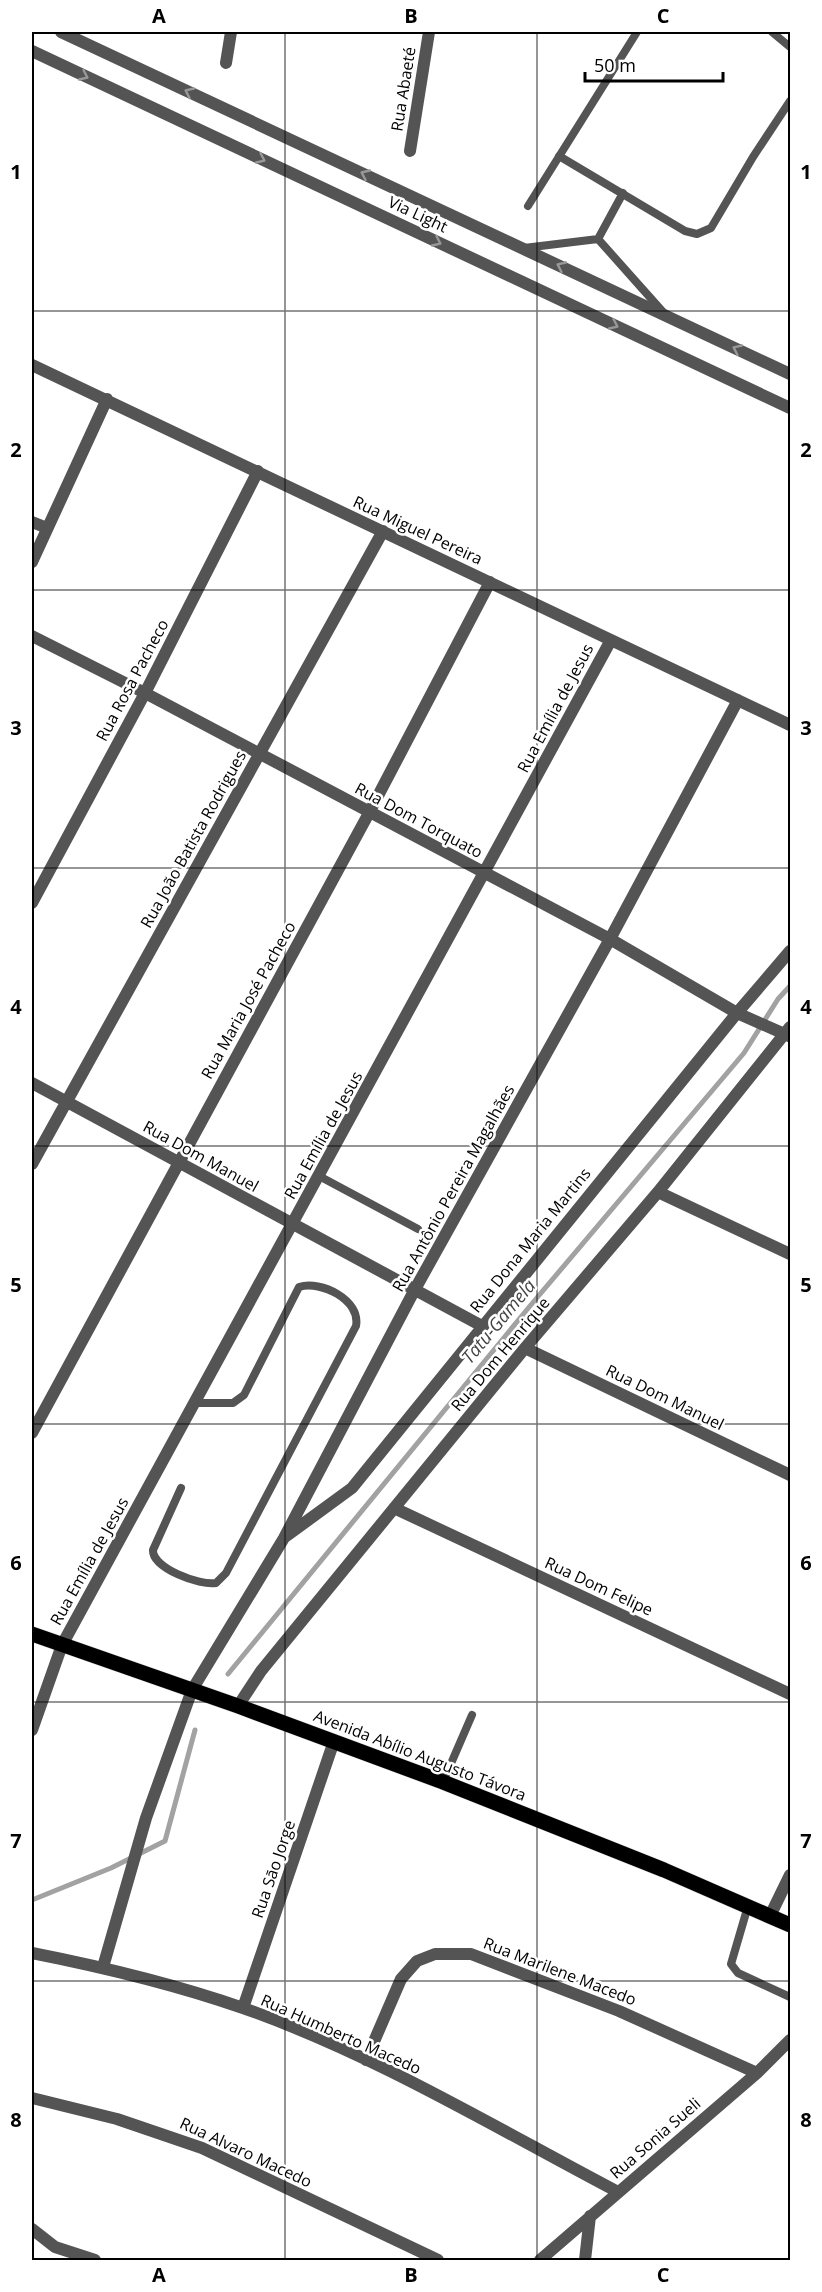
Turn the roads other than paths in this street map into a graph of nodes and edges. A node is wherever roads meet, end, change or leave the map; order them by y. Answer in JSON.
{"nodes":[{"id":1,"x":61,"y":32,"type":"edge"},
{"id":2,"x":231,"y":32,"type":"edge"},
{"id":3,"x":429,"y":32,"type":"edge"},
{"id":4,"x":637,"y":32,"type":"edge"},
{"id":5,"x":772,"y":32,"type":"edge"},
{"id":6,"x":790,"y":47,"type":"edge"},
{"id":7,"x":32,"y":51,"type":"edge"},
{"id":8,"x":226,"y":63,"type":"dead end"},
{"id":9,"x":790,"y":101,"type":"edge"},
{"id":10,"x":410,"y":152,"type":"dead end"},
{"id":11,"x":559,"y":156,"type":"junction"},
{"id":12,"x":623,"y":193,"type":"junction"},
{"id":13,"x":528,"y":206,"type":"dead end"},
{"id":14,"x":598,"y":239,"type":"junction"},
{"id":15,"x":522,"y":248,"type":"junction"},
{"id":16,"x":666,"y":316,"type":"junction"},
{"id":17,"x":32,"y":366,"type":"edge"},
{"id":18,"x":790,"y":374,"type":"edge"},
{"id":19,"x":107,"y":399,"type":"junction"},
{"id":20,"x":790,"y":408,"type":"edge"},
{"id":21,"x":258,"y":471,"type":"junction"},
{"id":22,"x":32,"y":522,"type":"edge"},
{"id":23,"x":47,"y":528,"type":"junction"},
{"id":24,"x":383,"y":531,"type":"junction"},
{"id":25,"x":32,"y":562,"type":"edge"},
{"id":26,"x":490,"y":582,"type":"junction"},
{"id":27,"x":32,"y":636,"type":"edge"},
{"id":28,"x":611,"y":640,"type":"junction"},
{"id":29,"x":145,"y":693,"type":"junction"},
{"id":30,"x":738,"y":700,"type":"junction"},
{"id":31,"x":790,"y":725,"type":"edge"},
{"id":32,"x":260,"y":754,"type":"junction"},
{"id":33,"x":369,"y":813,"type":"junction"},
{"id":34,"x":485,"y":874,"type":"junction"},
{"id":35,"x":32,"y":903,"type":"edge"},
{"id":36,"x":610,"y":939,"type":"junction"},
{"id":37,"x":790,"y":951,"type":"edge"},
{"id":38,"x":737,"y":1012,"type":"junction"},
{"id":39,"x":785,"y":1031,"type":"edge"},
{"id":40,"x":32,"y":1083,"type":"edge"},
{"id":41,"x":66,"y":1101,"type":"junction"},
{"id":42,"x":178,"y":1163,"type":"junction"},
{"id":43,"x":32,"y":1164,"type":"edge"},
{"id":44,"x":319,"y":1176,"type":"junction"},
{"id":45,"x":658,"y":1192,"type":"junction"},
{"id":46,"x":293,"y":1224,"type":"junction"},
{"id":47,"x":418,"y":1229,"type":"dead end"},
{"id":48,"x":790,"y":1254,"type":"edge"},
{"id":49,"x":414,"y":1291,"type":"junction"},
{"id":50,"x":482,"y":1326,"type":"junction"},
{"id":51,"x":525,"y":1348,"type":"junction"},
{"id":52,"x":195,"y":1402,"type":"junction"},
{"id":53,"x":32,"y":1433,"type":"edge"},
{"id":54,"x":790,"y":1475,"type":"edge"},
{"id":55,"x":181,"y":1488,"type":"dead end"},
{"id":56,"x":394,"y":1508,"type":"junction"},
{"id":57,"x":284,"y":1538,"type":"junction"},
{"id":58,"x":32,"y":1634,"type":"edge"},
{"id":59,"x":62,"y":1645,"type":"junction"},
{"id":60,"x":192,"y":1689,"type":"junction"},
{"id":61,"x":790,"y":1694,"type":"edge"},
{"id":62,"x":238,"y":1706,"type":"junction"},
{"id":63,"x":472,"y":1715,"type":"dead end"},
{"id":64,"x":32,"y":1730,"type":"edge"},
{"id":65,"x":334,"y":1741,"type":"junction"},
{"id":66,"x":443,"y":1782,"type":"junction"},
{"id":67,"x":790,"y":1875,"type":"edge"},
{"id":68,"x":748,"y":1906,"type":"junction"},
{"id":69,"x":771,"y":1916,"type":"junction"},
{"id":70,"x":790,"y":1925,"type":"edge"},
{"id":71,"x":32,"y":1953,"type":"edge"},
{"id":72,"x":103,"y":1967,"type":"junction"},
{"id":73,"x":790,"y":1996,"type":"edge"},
{"id":74,"x":243,"y":2008,"type":"junction"},
{"id":75,"x":790,"y":2040,"type":"edge"},
{"id":76,"x":366,"y":2060,"type":"junction"},
{"id":77,"x":757,"y":2073,"type":"junction"},
{"id":78,"x":32,"y":2098,"type":"edge"},
{"id":79,"x":618,"y":2192,"type":"junction"},
{"id":80,"x":590,"y":2217,"type":"junction"},
{"id":81,"x":32,"y":2229,"type":"edge"},
{"id":82,"x":95,"y":2260,"type":"edge"},
{"id":83,"x":438,"y":2260,"type":"edge"},
{"id":84,"x":540,"y":2260,"type":"edge"},
{"id":85,"x":585,"y":2260,"type":"edge"}],
"edges":[{"from":15,"to":1,"type":"street","name":"Via Light","one_way":true},
{"from":2,"to":8,"type":"street"},
{"from":3,"to":10,"type":"street","name":"Rua Abaeté"},
{"from":4,"to":11,"type":"lane"},
{"from":5,"to":6,"type":"lane"},
{"from":7,"to":20,"type":"street","name":"Via Light","one_way":true},
{"from":9,"to":12,"type":"lane"},
{"from":11,"to":12,"type":"lane"},
{"from":11,"to":13,"type":"lane"},
{"from":12,"to":14,"type":"lane"},
{"from":14,"to":15,"type":"lane"},
{"from":14,"to":16,"type":"lane"},
{"from":16,"to":15,"type":"street","name":"Via Light","one_way":true},
{"from":18,"to":16,"type":"street","name":"Via Light","one_way":true},
{"from":17,"to":19,"type":"street","name":"Rua Miguel Pereira"},
{"from":19,"to":21,"type":"street","name":"Rua Miguel Pereira"},
{"from":19,"to":23,"type":"street"},
{"from":21,"to":24,"type":"street","name":"Rua Miguel Pereira"},
{"from":21,"to":29,"type":"street","name":"Rua Rosa Pacheco"},
{"from":22,"to":23,"type":"street"},
{"from":23,"to":25,"type":"street"},
{"from":24,"to":26,"type":"street","name":"Rua Miguel Pereira"},
{"from":24,"to":32,"type":"street","name":"Rua João Batista Rodrigues"},
{"from":26,"to":28,"type":"street","name":"Rua Miguel Pereira"},
{"from":26,"to":33,"type":"street","name":"Rua Maria José Pacheco"},
{"from":27,"to":29,"type":"street","name":"Rua Dom Torquato"},
{"from":28,"to":30,"type":"street","name":"Rua Miguel Pereira"},
{"from":28,"to":34,"type":"street","name":"Rua Emília de Jesus"},
{"from":29,"to":32,"type":"street","name":"Rua Dom Torquato"},
{"from":29,"to":35,"type":"street","name":"Rua Rosa Pacheco"},
{"from":30,"to":31,"type":"street","name":"Rua Miguel Pereira"},
{"from":30,"to":36,"type":"street","name":"Rua Antônio Pereira Magalhães"},
{"from":32,"to":33,"type":"street","name":"Rua Dom Torquato"},
{"from":32,"to":41,"type":"street","name":"Rua João Batista Rodrigues"},
{"from":33,"to":34,"type":"street","name":"Rua Dom Torquato"},
{"from":33,"to":42,"type":"street","name":"Rua Maria José Pacheco"},
{"from":34,"to":36,"type":"street","name":"Rua Dom Torquato"},
{"from":34,"to":44,"type":"street","name":"Rua Emília de Jesus"},
{"from":36,"to":38,"type":"street","name":"Rua Dom Torquato"},
{"from":36,"to":49,"type":"street","name":"Rua Antônio Pereira Magalhães"},
{"from":37,"to":38,"type":"street","name":"Rua Dona Maria Martins"},
{"from":38,"to":39,"type":"street","name":"Rua Dom Torquato"},
{"from":38,"to":50,"type":"street","name":"Rua Dona Maria Martins"},
{"from":39,"to":45,"type":"street","name":"Rua Dom Henrique"},
{"from":40,"to":41,"type":"street","name":"Rua Dom Manuel"},
{"from":41,"to":42,"type":"street","name":"Rua Dom Manuel"},
{"from":41,"to":43,"type":"street","name":"Rua João Batista Rodrigues"},
{"from":42,"to":46,"type":"street","name":"Rua Dom Manuel"},
{"from":42,"to":53,"type":"street","name":"Rua Maria José Pacheco"},
{"from":44,"to":46,"type":"street","name":"Rua Emília de Jesus"},
{"from":44,"to":47,"type":"lane"},
{"from":45,"to":48,"type":"street"},
{"from":45,"to":51,"type":"street","name":"Rua Dom Henrique"},
{"from":46,"to":49,"type":"street","name":"Rua Dom Manuel"},
{"from":46,"to":52,"type":"street","name":"Rua Emília de Jesus"},
{"from":49,"to":50,"type":"street","name":"Rua Dom Manuel"},
{"from":49,"to":57,"type":"street","name":"Rua Antônio Pereira Magalhães"},
{"from":50,"to":57,"type":"street","name":"Rua Dona Maria Martins"},
{"from":51,"to":54,"type":"street","name":"Rua Dom Manuel"},
{"from":51,"to":56,"type":"street","name":"Rua Dom Henrique"},
{"from":52,"to":55,"type":"lane"},
{"from":52,"to":59,"type":"street","name":"Rua Emília de Jesus"},
{"from":56,"to":61,"type":"street","name":"Rua Dom Felipe"},
{"from":56,"to":62,"type":"street","name":"Rua Dom Henrique"},
{"from":57,"to":60,"type":"street","name":"Rua Antônio Pereira Magalhães"},
{"from":58,"to":59,"type":"main road","name":"Avenida Abílio Augusto Távora"},
{"from":59,"to":60,"type":"main road","name":"Avenida Abílio Augusto Távora"},
{"from":59,"to":64,"type":"street","name":"Rua Emília de Jesus"},
{"from":60,"to":62,"type":"main road","name":"Avenida Abílio Augusto Távora"},
{"from":60,"to":72,"type":"street","name":"Rua Antônio Pereira Magalhães"},
{"from":62,"to":65,"type":"main road","name":"Avenida Abílio Augusto Távora"},
{"from":63,"to":66,"type":"lane"},
{"from":65,"to":66,"type":"main road","name":"Avenida Abílio Augusto Távora"},
{"from":65,"to":74,"type":"street","name":"Rua Sāo Jorge"},
{"from":66,"to":68,"type":"main road","name":"Avenida Abílio Augusto Távora"},
{"from":67,"to":69,"type":"street"},
{"from":68,"to":69,"type":"main road","name":"Avenida Abílio Augusto Távora"},
{"from":68,"to":73,"type":"lane"},
{"from":69,"to":70,"type":"main road","name":"Avenida Abílio Augusto Távora"},
{"from":71,"to":72,"type":"street","name":"Rua Humberto Macedo"},
{"from":72,"to":74,"type":"street","name":"Rua Humberto Macedo"},
{"from":74,"to":76,"type":"street","name":"Rua Humberto Macedo"},
{"from":75,"to":77,"type":"street","name":"Rua Sonia Sueli"},
{"from":76,"to":77,"type":"street","name":"Rua Marilene Macedo"},
{"from":76,"to":79,"type":"street","name":"Rua Humberto Macedo"},
{"from":77,"to":79,"type":"street","name":"Rua Sonia Sueli"},
{"from":78,"to":83,"type":"street","name":"Rua Alvaro Macedo"},
{"from":79,"to":80,"type":"street","name":"Rua Sonia Sueli"},
{"from":80,"to":84,"type":"street","name":"Rua Sonia Sueli"},
{"from":80,"to":85,"type":"street"},
{"from":81,"to":82,"type":"street"}]}
